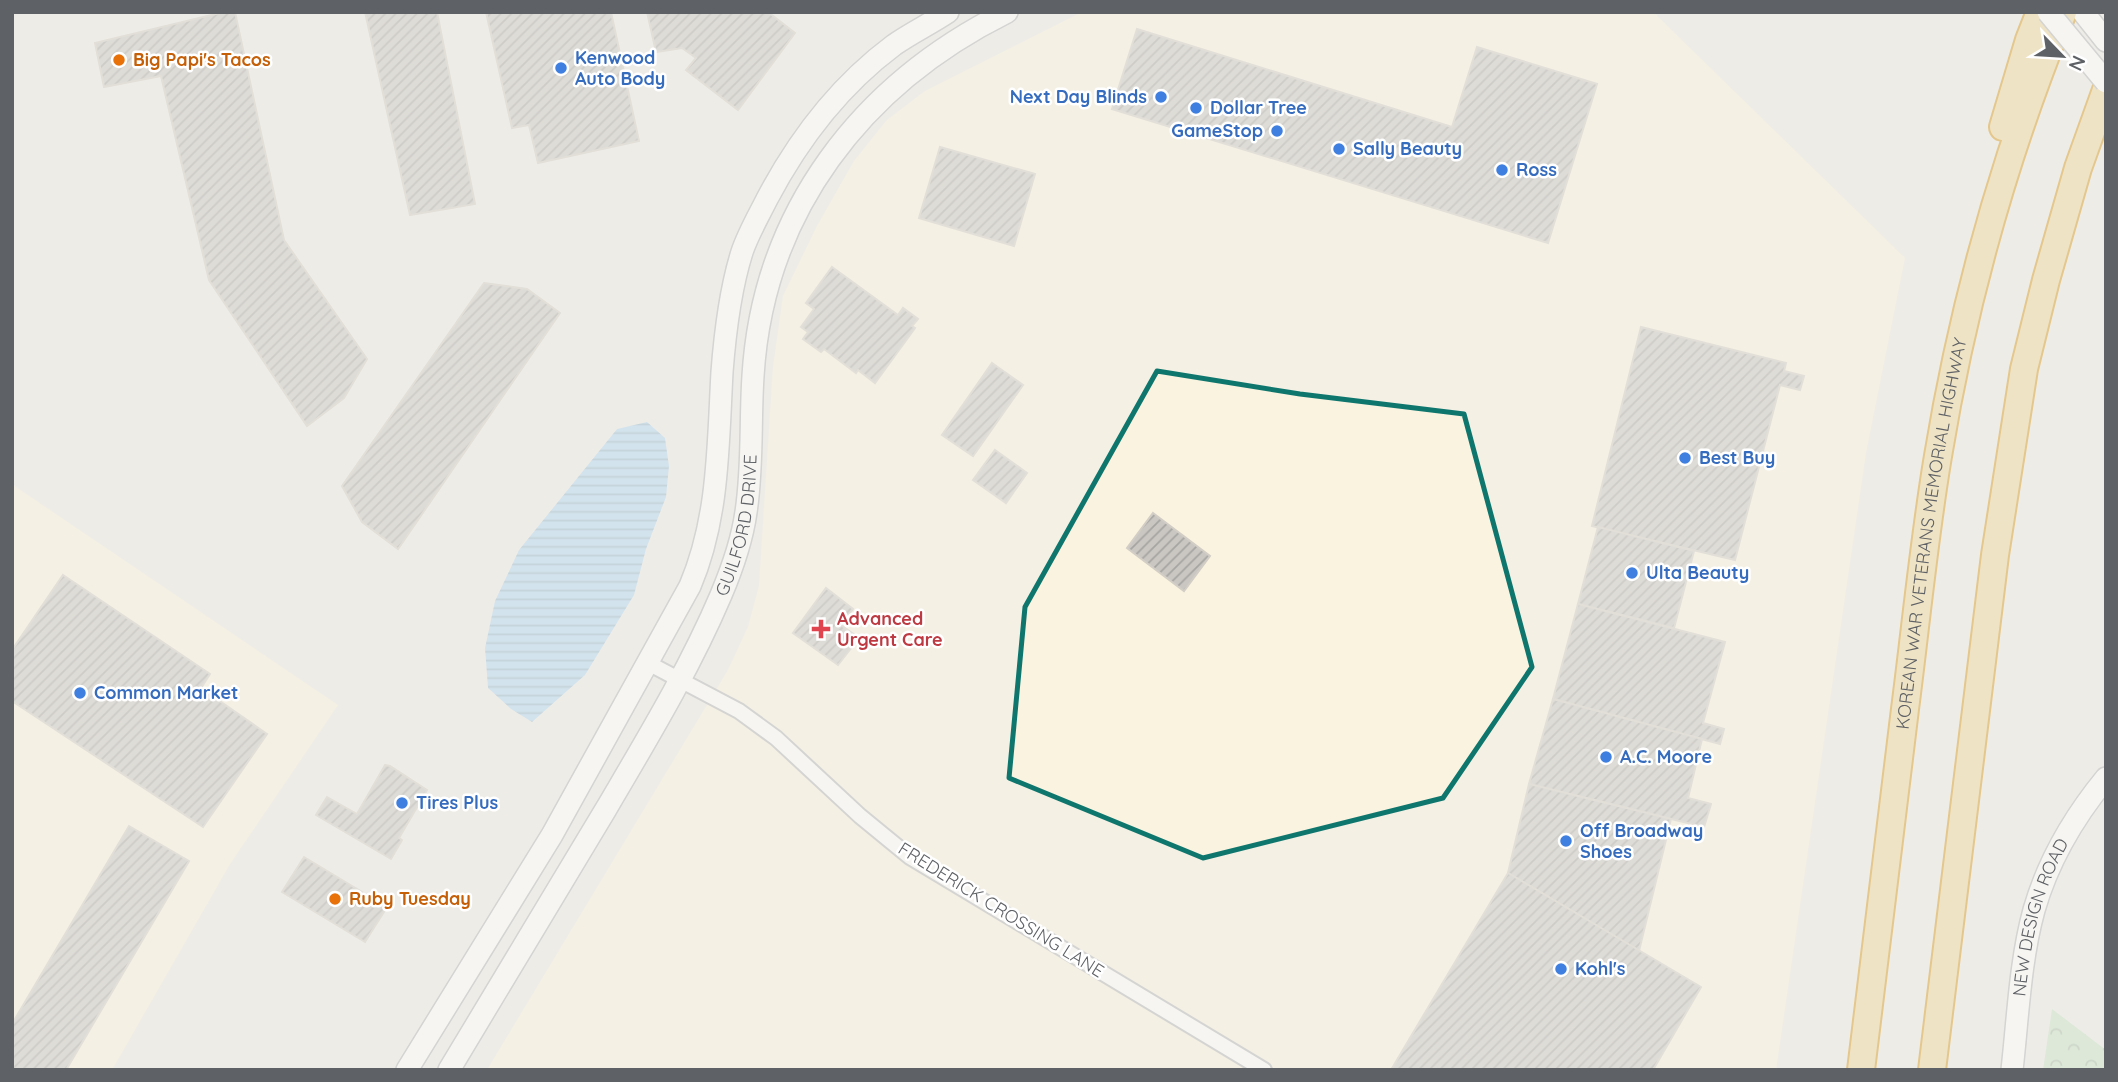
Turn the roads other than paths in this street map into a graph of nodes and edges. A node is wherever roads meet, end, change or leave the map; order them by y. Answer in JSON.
{"nodes":[{"id":1,"x":948,"y":12,"type":"edge"},
{"id":2,"x":1007,"y":12,"type":"edge"},
{"id":3,"x":2040,"y":12,"type":"edge"},
{"id":4,"x":2048,"y":12,"type":"edge"},
{"id":5,"x":2063,"y":12,"type":"edge"},
{"id":6,"x":2083,"y":12,"type":"edge"},
{"id":7,"x":2106,"y":41,"type":"edge"},
{"id":8,"x":2106,"y":82,"type":"edge"},
{"id":9,"x":2106,"y":89,"type":"edge"},
{"id":10,"x":1938,"y":455,"type":"junction"},
{"id":11,"x":648,"y":663,"type":"junction"},
{"id":12,"x":682,"y":680,"type":"junction"},
{"id":13,"x":2106,"y":778,"type":"edge"},
{"id":14,"x":407,"y":1070,"type":"edge"},
{"id":15,"x":449,"y":1070,"type":"edge"},
{"id":16,"x":1264,"y":1070,"type":"edge"},
{"id":17,"x":1861,"y":1070,"type":"edge"},
{"id":18,"x":1931,"y":1070,"type":"edge"},
{"id":19,"x":2011,"y":1070,"type":"edge"}],
"edges":[{"from":1,"to":11,"type":"main road","name":"GUILFORD DRIVE"},
{"from":2,"to":12,"type":"main road","name":"GUILFORD DRIVE"},
{"from":3,"to":10,"type":"highway"},
{"from":4,"to":8,"type":"main road","bridge":true},
{"from":5,"to":10,"type":"highway","name":"KOREAN WAR VETERANS MEMORIAL HIGHWAY"},
{"from":6,"to":7,"type":"main road"},
{"from":9,"to":18,"type":"highway"},
{"from":10,"to":17,"type":"highway","name":"KOREAN WAR VETERANS MEMORIAL HIGHWAY"},
{"from":11,"to":12,"type":"street","name":"FREDERICK CROSSING LANE"},
{"from":11,"to":14,"type":"main road","name":"GUILFORD DRIVE"},
{"from":12,"to":15,"type":"main road","name":"GUILFORD DRIVE"},
{"from":12,"to":16,"type":"street","name":"FREDERICK CROSSING LANE"},
{"from":13,"to":19,"type":"main road","name":"NEW DESIGN ROAD"}]}
